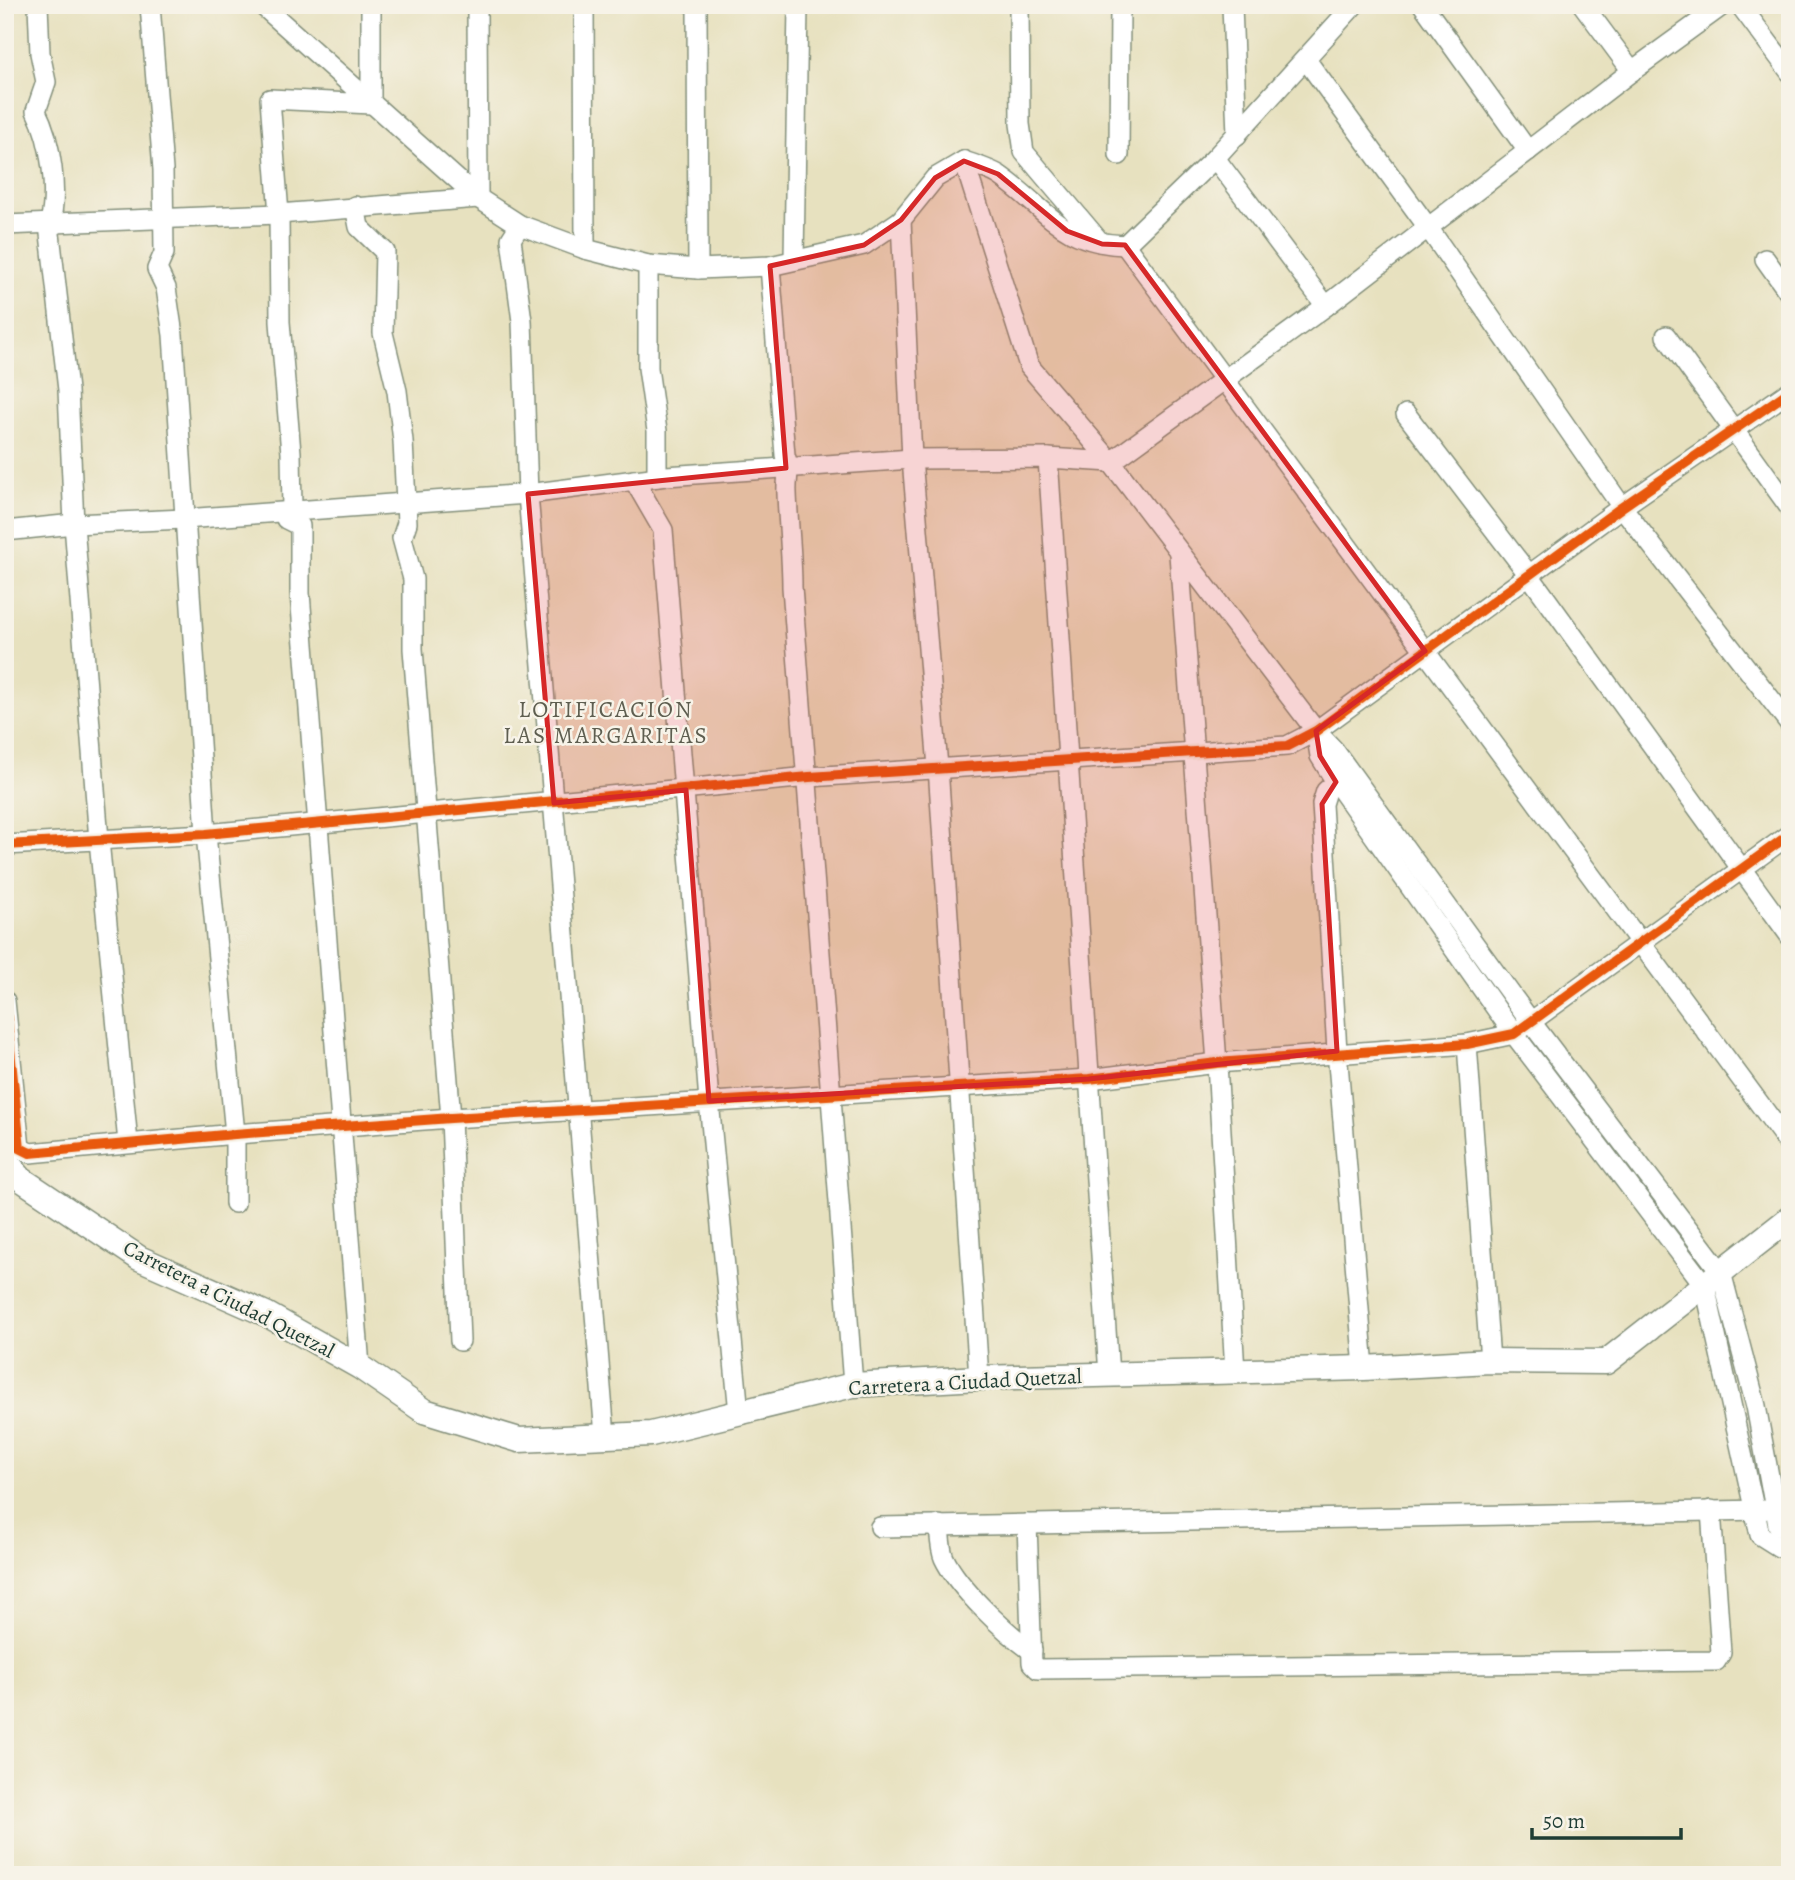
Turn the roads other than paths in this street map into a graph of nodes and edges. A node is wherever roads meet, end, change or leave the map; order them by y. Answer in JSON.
{"nodes":[{"id":1,"x":38,"y":5,"type":"edge"},
{"id":2,"x":150,"y":5,"type":"edge"},
{"id":3,"x":371,"y":5,"type":"edge"},
{"id":4,"x":477,"y":5,"type":"edge"},
{"id":5,"x":584,"y":5,"type":"edge"},
{"id":6,"x":697,"y":5,"type":"edge"},
{"id":7,"x":798,"y":5,"type":"edge"},
{"id":8,"x":1019,"y":5,"type":"edge"},
{"id":9,"x":1120,"y":5,"type":"edge"},
{"id":10,"x":1232,"y":5,"type":"edge"},
{"id":11,"x":1423,"y":5,"type":"edge"},
{"id":12,"x":1583,"y":5,"type":"edge"},
{"id":13,"x":1723,"y":5,"type":"edge"},
{"id":14,"x":1740,"y":5,"type":"edge"},
{"id":15,"x":268,"y":8,"type":"edge"},
{"id":16,"x":1349,"y":9,"type":"edge"},
{"id":17,"x":1307,"y":61,"type":"junction"},
{"id":18,"x":1632,"y":71,"type":"junction"},
{"id":19,"x":1790,"y":72,"type":"edge"},
{"id":20,"x":371,"y":104,"type":"junction"},
{"id":21,"x":1237,"y":135,"type":"junction"},
{"id":22,"x":1528,"y":151,"type":"junction"},
{"id":23,"x":1119,"y":155,"type":"dead end"},
{"id":24,"x":1215,"y":158,"type":"junction"},
{"id":25,"x":964,"y":161,"type":"junction"},
{"id":26,"x":478,"y":198,"type":"junction"},
{"id":27,"x":355,"y":206,"type":"junction"},
{"id":28,"x":279,"y":214,"type":"junction"},
{"id":29,"x":162,"y":220,"type":"junction"},
{"id":30,"x":901,"y":220,"type":"junction"},
{"id":31,"x":5,"y":225,"type":"edge"},
{"id":32,"x":49,"y":225,"type":"junction"},
{"id":33,"x":520,"y":225,"type":"junction"},
{"id":34,"x":1427,"y":226,"type":"junction"},
{"id":35,"x":1102,"y":244,"type":"junction"},
{"id":36,"x":1125,"y":245,"type":"junction"},
{"id":37,"x":585,"y":249,"type":"junction"},
{"id":38,"x":794,"y":259,"type":"junction"},
{"id":39,"x":1765,"y":259,"type":"dead end"},
{"id":40,"x":648,"y":265,"type":"junction"},
{"id":41,"x":770,"y":266,"type":"junction"},
{"id":42,"x":698,"y":269,"type":"junction"},
{"id":43,"x":1790,"y":294,"type":"edge"},
{"id":44,"x":1326,"y":306,"type":"junction"},
{"id":45,"x":1666,"y":336,"type":"dead end"},
{"id":46,"x":1225,"y":378,"type":"junction"},
{"id":47,"x":1790,"y":391,"type":"edge"},
{"id":48,"x":1406,"y":414,"type":"dead end"},
{"id":49,"x":1733,"y":431,"type":"junction"},
{"id":50,"x":912,"y":458,"type":"junction"},
{"id":51,"x":1048,"y":458,"type":"junction"},
{"id":52,"x":1111,"y":462,"type":"junction"},
{"id":53,"x":790,"y":468,"type":"junction"},
{"id":54,"x":657,"y":477,"type":"junction"},
{"id":55,"x":634,"y":480,"type":"junction"},
{"id":56,"x":528,"y":494,"type":"junction"},
{"id":57,"x":403,"y":502,"type":"junction"},
{"id":58,"x":1622,"y":507,"type":"junction"},
{"id":59,"x":1790,"y":508,"type":"edge"},
{"id":60,"x":292,"y":509,"type":"junction"},
{"id":61,"x":184,"y":519,"type":"junction"},
{"id":62,"x":74,"y":524,"type":"junction"},
{"id":63,"x":5,"y":531,"type":"edge"},
{"id":64,"x":1179,"y":554,"type":"junction"},
{"id":65,"x":1529,"y":575,"type":"junction"},
{"id":66,"x":1424,"y":651,"type":"junction"},
{"id":67,"x":1790,"y":724,"type":"edge"},
{"id":68,"x":1315,"y":731,"type":"junction"},
{"id":69,"x":1192,"y":753,"type":"junction"},
{"id":70,"x":1070,"y":760,"type":"junction"},
{"id":71,"x":938,"y":767,"type":"junction"},
{"id":72,"x":1342,"y":776,"type":"junction"},
{"id":73,"x":808,"y":777,"type":"junction"},
{"id":74,"x":686,"y":790,"type":"junction"},
{"id":75,"x":554,"y":803,"type":"junction"},
{"id":76,"x":426,"y":814,"type":"junction"},
{"id":77,"x":318,"y":824,"type":"junction"},
{"id":78,"x":206,"y":834,"type":"junction"},
{"id":79,"x":1790,"y":834,"type":"edge"},
{"id":80,"x":99,"y":840,"type":"junction"},
{"id":81,"x":5,"y":845,"type":"edge"},
{"id":82,"x":1741,"y":869,"type":"junction"},
{"id":83,"x":1416,"y":879,"type":"junction"},
{"id":84,"x":1790,"y":936,"type":"edge"},
{"id":85,"x":1639,"y":943,"type":"junction"},
{"id":86,"x":5,"y":1001,"type":"edge"},
{"id":87,"x":1531,"y":1022,"type":"junction"},
{"id":88,"x":1514,"y":1034,"type":"junction"},
{"id":89,"x":1467,"y":1044,"type":"junction"},
{"id":90,"x":1337,"y":1051,"type":"junction"},
{"id":91,"x":1217,"y":1062,"type":"junction"},
{"id":92,"x":1089,"y":1079,"type":"junction"},
{"id":93,"x":958,"y":1087,"type":"junction"},
{"id":94,"x":832,"y":1094,"type":"junction"},
{"id":95,"x":709,"y":1101,"type":"junction"},
{"id":96,"x":579,"y":1112,"type":"junction"},
{"id":97,"x":451,"y":1118,"type":"junction"},
{"id":98,"x":343,"y":1127,"type":"junction"},
{"id":99,"x":235,"y":1134,"type":"junction"},
{"id":100,"x":128,"y":1143,"type":"junction"},
{"id":101,"x":1790,"y":1145,"type":"edge"},
{"id":102,"x":1615,"y":1150,"type":"junction"},
{"id":103,"x":5,"y":1160,"type":"edge"},
{"id":104,"x":235,"y":1203,"type":"dead end"},
{"id":105,"x":1790,"y":1218,"type":"edge"},
{"id":106,"x":1713,"y":1279,"type":"junction"},
{"id":107,"x":460,"y":1341,"type":"dead end"},
{"id":108,"x":1739,"y":1341,"type":"junction"},
{"id":109,"x":1718,"y":1345,"type":"junction"},
{"id":110,"x":1490,"y":1361,"type":"junction"},
{"id":111,"x":360,"y":1367,"type":"junction"},
{"id":112,"x":1364,"y":1368,"type":"junction"},
{"id":113,"x":1234,"y":1372,"type":"junction"},
{"id":114,"x":1108,"y":1375,"type":"junction"},
{"id":115,"x":979,"y":1378,"type":"junction"},
{"id":116,"x":853,"y":1385,"type":"junction"},
{"id":117,"x":1756,"y":1406,"type":"junction"},
{"id":118,"x":1734,"y":1410,"type":"junction"},
{"id":119,"x":739,"y":1413,"type":"junction"},
{"id":120,"x":605,"y":1436,"type":"junction"},
{"id":121,"x":1774,"y":1509,"type":"junction"},
{"id":122,"x":1711,"y":1510,"type":"junction"},
{"id":123,"x":1752,"y":1510,"type":"junction"},
{"id":124,"x":1027,"y":1524,"type":"junction"},
{"id":125,"x":939,"y":1525,"type":"junction"},
{"id":126,"x":880,"y":1527,"type":"dead end"},
{"id":127,"x":1790,"y":1531,"type":"edge"},
{"id":128,"x":1790,"y":1548,"type":"edge"},
{"id":129,"x":1032,"y":1651,"type":"junction"}],
"edges":[{"from":1,"to":32,"type":"street"},
{"from":2,"to":29,"type":"street"},
{"from":3,"to":20,"type":"street"},
{"from":4,"to":26,"type":"street"},
{"from":5,"to":37,"type":"street"},
{"from":6,"to":42,"type":"street"},
{"from":7,"to":38,"type":"street"},
{"from":8,"to":35,"type":"street"},
{"from":9,"to":23,"type":"street"},
{"from":10,"to":21,"type":"street"},
{"from":11,"to":22,"type":"street"},
{"from":12,"to":18,"type":"street"},
{"from":13,"to":18,"type":"street"},
{"from":14,"to":19,"type":"street"},
{"from":15,"to":20,"type":"street"},
{"from":16,"to":17,"type":"street"},
{"from":17,"to":21,"type":"street"},
{"from":17,"to":34,"type":"street"},
{"from":18,"to":22,"type":"street"},
{"from":20,"to":26,"type":"street"},
{"from":20,"to":28,"type":"street"},
{"from":21,"to":24,"type":"street"},
{"from":22,"to":34,"type":"street"},
{"from":24,"to":36,"type":"street"},
{"from":24,"to":44,"type":"street"},
{"from":25,"to":30,"type":"street"},
{"from":25,"to":35,"type":"street"},
{"from":25,"to":52,"type":"street"},
{"from":26,"to":27,"type":"street"},
{"from":26,"to":33,"type":"street"},
{"from":27,"to":28,"type":"street"},
{"from":27,"to":57,"type":"street"},
{"from":28,"to":29,"type":"street"},
{"from":28,"to":60,"type":"street"},
{"from":29,"to":32,"type":"street"},
{"from":29,"to":61,"type":"street"},
{"from":30,"to":38,"type":"street"},
{"from":30,"to":50,"type":"street"},
{"from":31,"to":32,"type":"street"},
{"from":32,"to":62,"type":"street"},
{"from":33,"to":37,"type":"street"},
{"from":33,"to":56,"type":"street"},
{"from":34,"to":44,"type":"street"},
{"from":34,"to":58,"type":"street"},
{"from":35,"to":36,"type":"street"},
{"from":36,"to":46,"type":"street"},
{"from":37,"to":40,"type":"street"},
{"from":38,"to":41,"type":"street"},
{"from":39,"to":43,"type":"street"},
{"from":40,"to":42,"type":"street"},
{"from":40,"to":54,"type":"street"},
{"from":41,"to":42,"type":"street"},
{"from":41,"to":53,"type":"street"},
{"from":44,"to":46,"type":"street"},
{"from":45,"to":49,"type":"street"},
{"from":46,"to":52,"type":"street"},
{"from":46,"to":66,"type":"street"},
{"from":47,"to":49,"type":"street"},
{"from":48,"to":65,"type":"street"},
{"from":49,"to":58,"type":"street"},
{"from":49,"to":59,"type":"street"},
{"from":50,"to":51,"type":"street"},
{"from":50,"to":53,"type":"street"},
{"from":50,"to":71,"type":"street"},
{"from":51,"to":52,"type":"street"},
{"from":51,"to":70,"type":"street"},
{"from":52,"to":64,"type":"street"},
{"from":53,"to":54,"type":"street"},
{"from":53,"to":73,"type":"street"},
{"from":54,"to":55,"type":"street"},
{"from":55,"to":56,"type":"street"},
{"from":55,"to":74,"type":"street"},
{"from":56,"to":57,"type":"street"},
{"from":56,"to":75,"type":"street"},
{"from":57,"to":60,"type":"street"},
{"from":57,"to":76,"type":"street"},
{"from":58,"to":65,"type":"street"},
{"from":58,"to":67,"type":"street"},
{"from":60,"to":61,"type":"street"},
{"from":60,"to":77,"type":"street"},
{"from":61,"to":62,"type":"street"},
{"from":61,"to":78,"type":"street"},
{"from":62,"to":63,"type":"street"},
{"from":62,"to":80,"type":"street"},
{"from":64,"to":68,"type":"street"},
{"from":64,"to":69,"type":"street"},
{"from":65,"to":66,"type":"street"},
{"from":65,"to":82,"type":"street"},
{"from":66,"to":68,"type":"street"},
{"from":66,"to":85,"type":"street"},
{"from":68,"to":69,"type":"street"},
{"from":68,"to":72,"type":"street"},
{"from":69,"to":70,"type":"street"},
{"from":69,"to":91,"type":"street"},
{"from":70,"to":71,"type":"street"},
{"from":70,"to":92,"type":"street"},
{"from":71,"to":73,"type":"street"},
{"from":71,"to":93,"type":"street"},
{"from":72,"to":83,"type":"street"},
{"from":72,"to":90,"type":"street"},
{"from":73,"to":74,"type":"street"},
{"from":73,"to":94,"type":"street"},
{"from":74,"to":75,"type":"street"},
{"from":74,"to":95,"type":"street"},
{"from":75,"to":76,"type":"street"},
{"from":75,"to":96,"type":"street"},
{"from":76,"to":77,"type":"street"},
{"from":76,"to":97,"type":"street"},
{"from":77,"to":78,"type":"street"},
{"from":77,"to":98,"type":"street"},
{"from":78,"to":80,"type":"street"},
{"from":78,"to":99,"type":"street"},
{"from":79,"to":82,"type":"street"},
{"from":80,"to":81,"type":"street"},
{"from":80,"to":100,"type":"street"},
{"from":82,"to":84,"type":"street"},
{"from":82,"to":85,"type":"street"},
{"from":83,"to":87,"type":"street"},
{"from":83,"to":88,"type":"street"},
{"from":85,"to":87,"type":"street"},
{"from":85,"to":101,"type":"street"},
{"from":86,"to":100,"type":"street"},
{"from":87,"to":88,"type":"street"},
{"from":87,"to":102,"type":"street"},
{"from":88,"to":89,"type":"street"},
{"from":88,"to":102,"type":"street"},
{"from":89,"to":90,"type":"street"},
{"from":89,"to":110,"type":"street"},
{"from":90,"to":91,"type":"street"},
{"from":90,"to":112,"type":"street"},
{"from":91,"to":92,"type":"street"},
{"from":91,"to":113,"type":"street"},
{"from":92,"to":93,"type":"street"},
{"from":92,"to":114,"type":"street"},
{"from":93,"to":94,"type":"street"},
{"from":93,"to":115,"type":"street"},
{"from":94,"to":95,"type":"street"},
{"from":94,"to":116,"type":"street"},
{"from":95,"to":96,"type":"street"},
{"from":95,"to":119,"type":"street"},
{"from":96,"to":97,"type":"street"},
{"from":96,"to":120,"type":"street"},
{"from":97,"to":98,"type":"street"},
{"from":97,"to":107,"type":"street"},
{"from":98,"to":99,"type":"street"},
{"from":98,"to":111,"type":"street"},
{"from":99,"to":100,"type":"street"},
{"from":99,"to":104,"type":"street"},
{"from":102,"to":106,"type":"street"},
{"from":103,"to":111,"type":"main road","name":"Carretera a Ciudad Quetzal"},
{"from":105,"to":106,"type":"main road","name":"Carretera a Ciudad Quetzal"},
{"from":106,"to":108,"type":"street"},
{"from":106,"to":109,"type":"street"},
{"from":106,"to":110,"type":"main road","name":"Carretera a Ciudad Quetzal"},
{"from":108,"to":109,"type":"street"},
{"from":108,"to":117,"type":"street"},
{"from":109,"to":118,"type":"street"},
{"from":110,"to":112,"type":"main road","name":"Carretera a Ciudad Quetzal"},
{"from":111,"to":120,"type":"main road","name":"Carretera a Ciudad Quetzal"},
{"from":112,"to":113,"type":"main road","name":"Carretera a Ciudad Quetzal"},
{"from":113,"to":114,"type":"main road","name":"Carretera a Ciudad Quetzal"},
{"from":114,"to":115,"type":"main road","name":"Carretera a Ciudad Quetzal"},
{"from":115,"to":116,"type":"main road","name":"Carretera a Ciudad Quetzal"},
{"from":116,"to":119,"type":"main road","name":"Carretera a Ciudad Quetzal"},
{"from":117,"to":118,"type":"street"},
{"from":117,"to":121,"type":"street"},
{"from":118,"to":123,"type":"street"},
{"from":119,"to":120,"type":"main road","name":"Carretera a Ciudad Quetzal"},
{"from":121,"to":123,"type":"street"},
{"from":121,"to":127,"type":"street"},
{"from":122,"to":123,"type":"street"},
{"from":122,"to":124,"type":"street"},
{"from":122,"to":129,"type":"street"},
{"from":123,"to":128,"type":"street"},
{"from":124,"to":125,"type":"street"},
{"from":124,"to":129,"type":"street"},
{"from":125,"to":126,"type":"street"},
{"from":125,"to":129,"type":"street"}]}
